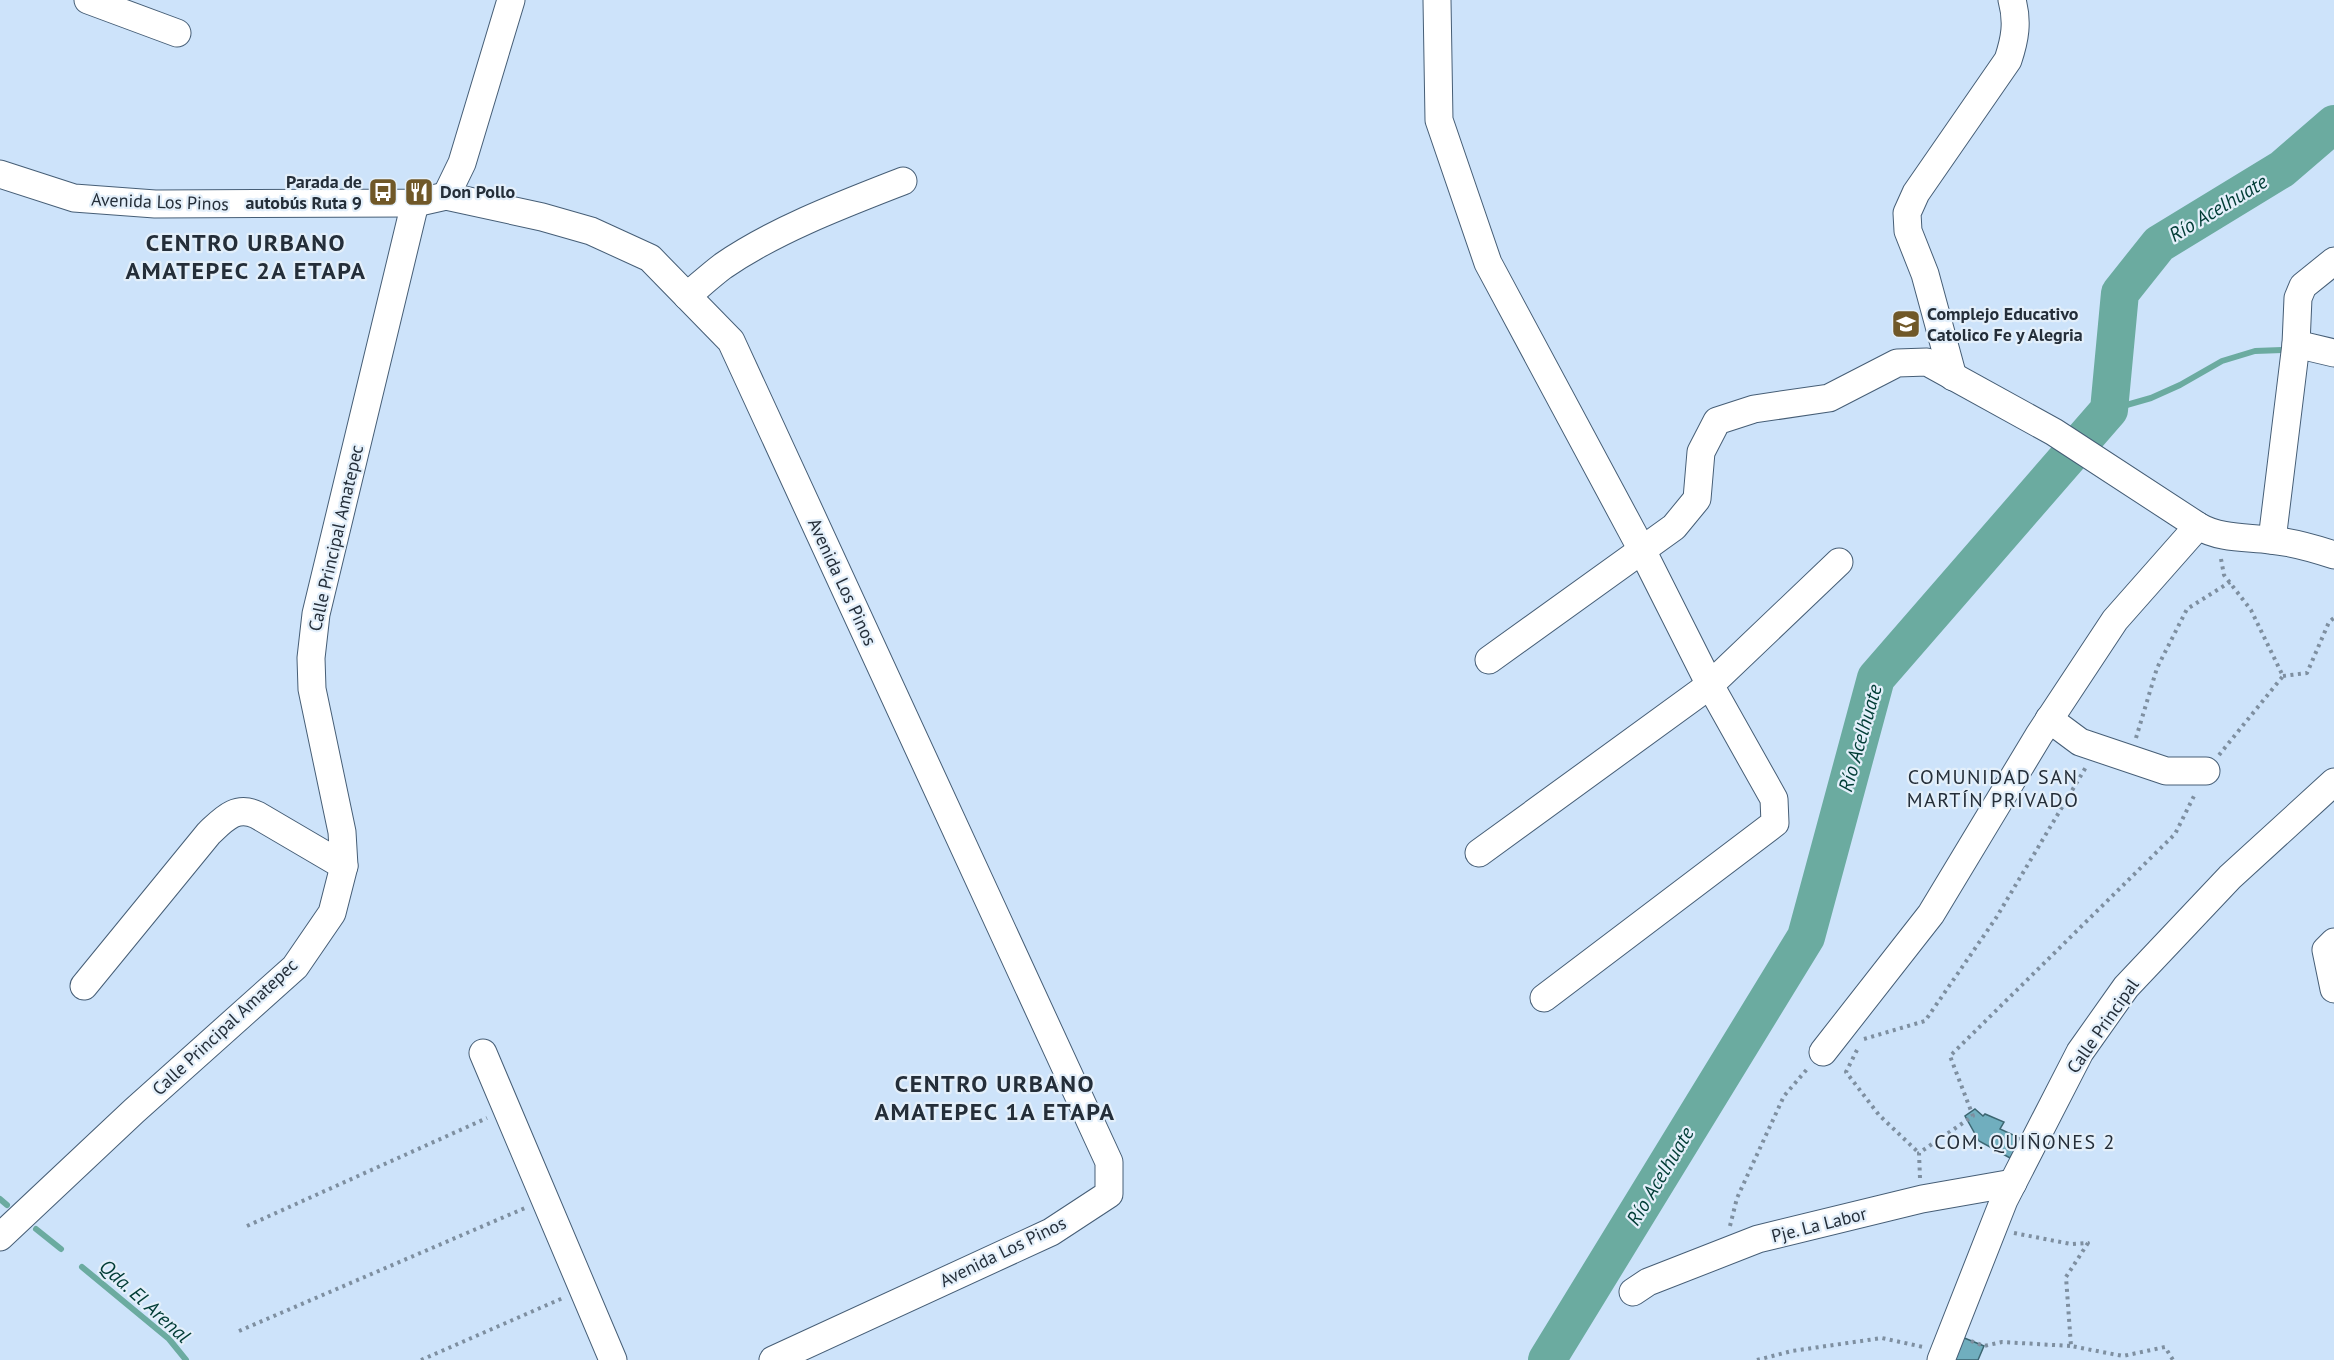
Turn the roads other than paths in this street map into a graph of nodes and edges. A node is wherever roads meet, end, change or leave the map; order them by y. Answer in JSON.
{"nodes":[{"id":1,"x":88,"y":0,"type":"edge"},
{"id":2,"x":511,"y":0,"type":"edge"},
{"id":3,"x":1437,"y":0,"type":"edge"},
{"id":4,"x":2012,"y":0,"type":"edge"},
{"id":5,"x":177,"y":33,"type":"dead end"},
{"id":6,"x":0,"y":174,"type":"edge"},
{"id":7,"x":903,"y":181,"type":"dead end"},
{"id":8,"x":446,"y":196,"type":"junction"},
{"id":9,"x":415,"y":204,"type":"junction"},
{"id":10,"x":2334,"y":261,"type":"edge"},
{"id":11,"x":687,"y":296,"type":"junction"},
{"id":12,"x":2296,"y":344,"type":"junction"},
{"id":13,"x":2334,"y":353,"type":"edge"},
{"id":14,"x":1953,"y":377,"type":"junction"},
{"id":15,"x":2207,"y":530,"type":"junction"},
{"id":16,"x":2272,"y":540,"type":"junction"},
{"id":17,"x":1642,"y":550,"type":"junction"},
{"id":18,"x":2334,"y":555,"type":"edge"},
{"id":19,"x":1839,"y":561,"type":"dead end"},
{"id":20,"x":1490,"y":660,"type":"dead end"},
{"id":21,"x":1710,"y":686,"type":"junction"},
{"id":22,"x":2049,"y":719,"type":"junction"},
{"id":23,"x":2206,"y":771,"type":"road end"},
{"id":24,"x":2334,"y":782,"type":"edge"},
{"id":25,"x":1479,"y":853,"type":"dead end"},
{"id":26,"x":344,"y":866,"type":"junction"},
{"id":27,"x":2334,"y":942,"type":"edge"},
{"id":28,"x":84,"y":986,"type":"dead end"},
{"id":29,"x":2334,"y":989,"type":"edge"},
{"id":30,"x":1544,"y":999,"type":"dead end"},
{"id":31,"x":1823,"y":1052,"type":"road end"},
{"id":32,"x":483,"y":1053,"type":"dead end"},
{"id":33,"x":2013,"y":1183,"type":"junction"},
{"id":34,"x":0,"y":1237,"type":"edge"},
{"id":35,"x":1633,"y":1292,"type":"dead end"},
{"id":36,"x":1946,"y":1348,"type":"edge"},
{"id":37,"x":613,"y":1360,"type":"edge"},
{"id":38,"x":773,"y":1360,"type":"edge"}],
"edges":[{"from":1,"to":5,"type":"street"},
{"from":2,"to":8,"type":"street"},
{"from":3,"to":17,"type":"street"},
{"from":4,"to":14,"type":"street"},
{"from":6,"to":9,"type":"street","name":"Avenida Los Pinos"},
{"from":7,"to":11,"type":"street"},
{"from":8,"to":9,"type":"street","name":"Avenida Los Pinos"},
{"from":8,"to":11,"type":"street","name":"Avenida Los Pinos"},
{"from":9,"to":26,"type":"street","name":"Calle Principal Amatepec"},
{"from":10,"to":12,"type":"street"},
{"from":11,"to":38,"type":"street","name":"Avenida Los Pinos"},
{"from":12,"to":13,"type":"street"},
{"from":12,"to":16,"type":"street"},
{"from":14,"to":15,"type":"street"},
{"from":14,"to":17,"type":"street"},
{"from":15,"to":16,"type":"street"},
{"from":15,"to":22,"type":"street"},
{"from":16,"to":18,"type":"street"},
{"from":17,"to":20,"type":"street"},
{"from":17,"to":21,"type":"street"},
{"from":19,"to":21,"type":"street"},
{"from":21,"to":25,"type":"street"},
{"from":21,"to":30,"type":"street"},
{"from":22,"to":23,"type":"street"},
{"from":22,"to":31,"type":"street"},
{"from":24,"to":33,"type":"street","name":"Calle Principal"},
{"from":26,"to":28,"type":"street"},
{"from":26,"to":34,"type":"street","name":"Calle Principal Amatepec"},
{"from":27,"to":29,"type":"street"},
{"from":32,"to":37,"type":"street"},
{"from":33,"to":35,"type":"street","name":"Pje. La Labor"},
{"from":33,"to":36,"type":"street","name":"Calle Principal"}]}
